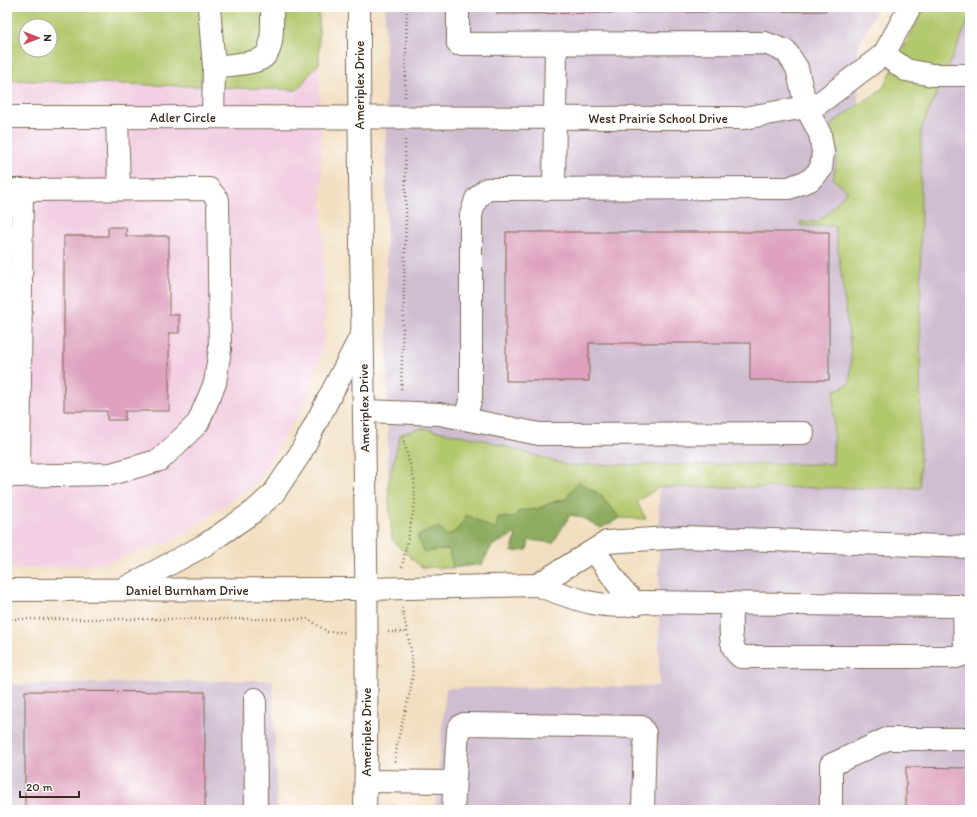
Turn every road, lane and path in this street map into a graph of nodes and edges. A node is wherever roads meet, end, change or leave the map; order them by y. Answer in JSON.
{"nodes":[{"id":1,"x":209,"y":7,"type":"edge"},
{"id":2,"x":272,"y":7,"type":"edge"},
{"id":3,"x":359,"y":7,"type":"edge"},
{"id":4,"x":458,"y":7,"type":"edge"},
{"id":5,"x":910,"y":7,"type":"edge"},
{"id":6,"x":556,"y":44,"type":"junction"},
{"id":7,"x":884,"y":54,"type":"junction"},
{"id":8,"x":214,"y":67,"type":"junction"},
{"id":9,"x":970,"y":75,"type":"edge"},
{"id":10,"x":806,"y":107,"type":"junction"},
{"id":11,"x":7,"y":117,"type":"edge"},
{"id":12,"x":117,"y":117,"type":"junction"},
{"id":13,"x":213,"y":117,"type":"junction"},
{"id":14,"x":359,"y":117,"type":"junction"},
{"id":15,"x":556,"y":118,"type":"junction"},
{"id":16,"x":554,"y":187,"type":"junction"},
{"id":17,"x":119,"y":189,"type":"junction"},
{"id":18,"x":14,"y":190,"type":"edge"},
{"id":19,"x":364,"y":331,"type":"junction"},
{"id":20,"x":365,"y":411,"type":"junction"},
{"id":21,"x":465,"y":419,"type":"junction"},
{"id":22,"x":803,"y":433,"type":"dead end"},
{"id":23,"x":13,"y":476,"type":"edge"},
{"id":24,"x":970,"y":547,"type":"edge"},
{"id":25,"x":594,"y":550,"type":"junction"},
{"id":26,"x":537,"y":585,"type":"junction"},
{"id":27,"x":366,"y":589,"type":"junction"},
{"id":28,"x":7,"y":590,"type":"edge"},
{"id":29,"x":120,"y":590,"type":"junction"},
{"id":30,"x":731,"y":603,"type":"junction"},
{"id":31,"x":637,"y":604,"type":"junction"},
{"id":32,"x":7,"y":619,"type":"edge"},
{"id":33,"x":366,"y":632,"type":"junction"},
{"id":34,"x":406,"y":632,"type":"dead end"},
{"id":35,"x":255,"y":699,"type":"dead end"},
{"id":36,"x":970,"y":739,"type":"edge"},
{"id":37,"x":366,"y":781,"type":"junction"},
{"id":38,"x":454,"y":782,"type":"junction"},
{"id":39,"x":256,"y":810,"type":"edge"},
{"id":40,"x":365,"y":810,"type":"edge"},
{"id":41,"x":453,"y":810,"type":"edge"},
{"id":42,"x":643,"y":810,"type":"edge"},
{"id":43,"x":831,"y":810,"type":"edge"}],
"edges":[{"from":1,"to":8,"type":"street"},
{"from":2,"to":8,"type":"street"},
{"from":3,"to":14,"type":"street","name":"Ameriplex Drive"},
{"from":4,"to":6,"type":"street"},
{"from":5,"to":7,"type":"street","name":"West Prairie School Drive"},
{"from":6,"to":10,"type":"street"},
{"from":6,"to":15,"type":"street"},
{"from":7,"to":9,"type":"street"},
{"from":7,"to":10,"type":"street","name":"West Prairie School Drive"},
{"from":8,"to":13,"type":"street"},
{"from":10,"to":15,"type":"street","name":"West Prairie School Drive"},
{"from":10,"to":16,"type":"street"},
{"from":11,"to":12,"type":"street","name":"Adler Circle"},
{"from":12,"to":13,"type":"street","name":"Adler Circle"},
{"from":12,"to":17,"type":"street"},
{"from":13,"to":14,"type":"street","name":"Adler Circle"},
{"from":14,"to":15,"type":"street","name":"West Prairie School Drive"},
{"from":14,"to":19,"type":"street","name":"Ameriplex Drive"},
{"from":15,"to":16,"type":"street"},
{"from":16,"to":21,"type":"street"},
{"from":17,"to":18,"type":"street"},
{"from":17,"to":23,"type":"street"},
{"from":18,"to":23,"type":"street"},
{"from":19,"to":20,"type":"street","name":"Ameriplex Drive"},
{"from":19,"to":29,"type":"street"},
{"from":20,"to":21,"type":"street"},
{"from":20,"to":27,"type":"street","name":"Ameriplex Drive"},
{"from":21,"to":22,"type":"street"},
{"from":24,"to":25,"type":"street"},
{"from":25,"to":26,"type":"street"},
{"from":25,"to":31,"type":"street"},
{"from":26,"to":27,"type":"street","name":"Daniel Burnham Drive"},
{"from":26,"to":31,"type":"street"},
{"from":27,"to":29,"type":"street","name":"Daniel Burnham Drive"},
{"from":27,"to":33,"type":"street","name":"Ameriplex Drive"},
{"from":28,"to":29,"type":"street","name":"Daniel Burnham Drive"},
{"from":30,"to":30,"type":"street"},
{"from":30,"to":31,"type":"street"},
{"from":32,"to":33,"type":"path"},
{"from":33,"to":34,"type":"path"},
{"from":33,"to":37,"type":"street","name":"Ameriplex Drive"},
{"from":35,"to":39,"type":"street"},
{"from":36,"to":43,"type":"street"},
{"from":37,"to":38,"type":"street"},
{"from":37,"to":40,"type":"street","name":"Ameriplex Drive"},
{"from":38,"to":41,"type":"street"},
{"from":38,"to":42,"type":"street"}]}
